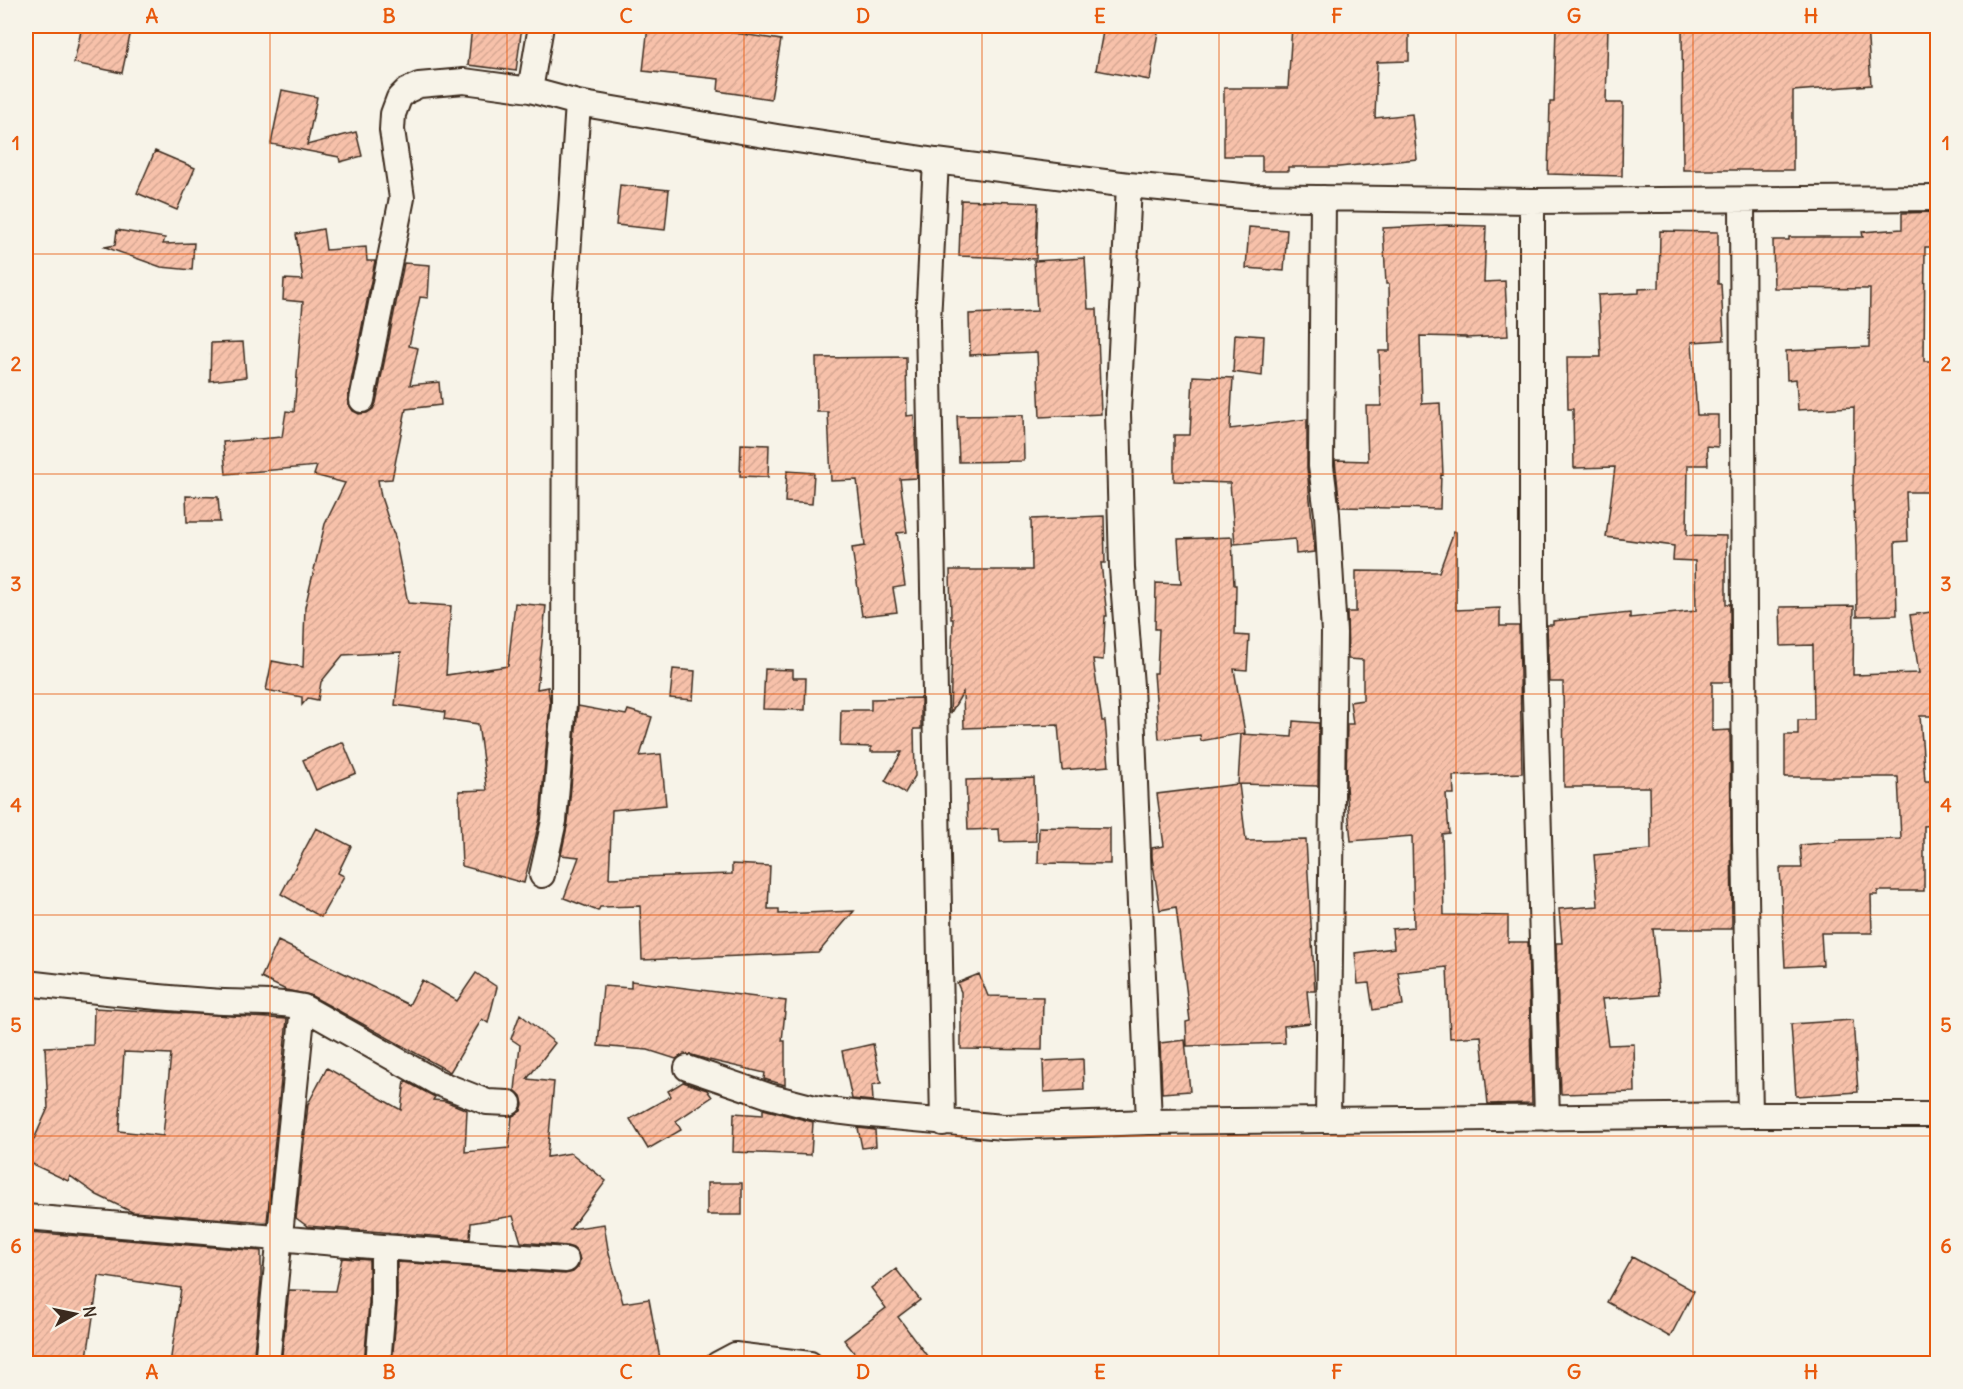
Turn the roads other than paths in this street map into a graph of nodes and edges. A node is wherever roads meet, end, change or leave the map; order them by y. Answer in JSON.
{"nodes":[{"id":1,"x":541,"y":26,"type":"edge"},
{"id":2,"x":530,"y":90,"type":"junction"},
{"id":3,"x":579,"y":103,"type":"junction"},
{"id":4,"x":936,"y":160,"type":"junction"},
{"id":5,"x":1129,"y":185,"type":"junction"},
{"id":6,"x":1323,"y":198,"type":"junction"},
{"id":7,"x":1938,"y":198,"type":"edge"},
{"id":8,"x":1742,"y":200,"type":"junction"},
{"id":9,"x":1533,"y":201,"type":"junction"},
{"id":10,"x":362,"y":400,"type":"dead end"},
{"id":11,"x":542,"y":875,"type":"dead end"},
{"id":12,"x":26,"y":983,"type":"edge"},
{"id":13,"x":303,"y":1007,"type":"junction"},
{"id":14,"x":687,"y":1068,"type":"dead end"},
{"id":15,"x":509,"y":1103,"type":"dead end"},
{"id":16,"x":1750,"y":1115,"type":"junction"},
{"id":17,"x":1938,"y":1115,"type":"edge"},
{"id":18,"x":1547,"y":1118,"type":"junction"},
{"id":19,"x":1328,"y":1119,"type":"junction"},
{"id":20,"x":1149,"y":1122,"type":"junction"},
{"id":21,"x":943,"y":1123,"type":"junction"},
{"id":22,"x":26,"y":1217,"type":"edge"},
{"id":23,"x":280,"y":1239,"type":"junction"},
{"id":24,"x":382,"y":1247,"type":"junction"},
{"id":25,"x":566,"y":1260,"type":"dead end"},
{"id":26,"x":267,"y":1364,"type":"edge"},
{"id":27,"x":378,"y":1364,"type":"edge"},
{"id":28,"x":718,"y":1364,"type":"edge"},
{"id":29,"x":810,"y":1364,"type":"edge"}],
"edges":[{"from":1,"to":2,"type":"street"},
{"from":2,"to":3,"type":"street"},
{"from":2,"to":10,"type":"street"},
{"from":3,"to":4,"type":"street"},
{"from":3,"to":11,"type":"street"},
{"from":4,"to":5,"type":"street"},
{"from":4,"to":21,"type":"street"},
{"from":5,"to":6,"type":"street"},
{"from":5,"to":20,"type":"street"},
{"from":6,"to":9,"type":"street"},
{"from":6,"to":19,"type":"street"},
{"from":7,"to":8,"type":"street"},
{"from":8,"to":9,"type":"street"},
{"from":8,"to":16,"type":"street"},
{"from":9,"to":18,"type":"street"},
{"from":12,"to":13,"type":"street"},
{"from":13,"to":15,"type":"street"},
{"from":13,"to":23,"type":"street"},
{"from":14,"to":21,"type":"street"},
{"from":16,"to":17,"type":"street"},
{"from":16,"to":18,"type":"street"},
{"from":18,"to":19,"type":"street"},
{"from":19,"to":20,"type":"street"},
{"from":20,"to":21,"type":"street"},
{"from":22,"to":23,"type":"street"},
{"from":23,"to":24,"type":"street"},
{"from":23,"to":26,"type":"street"},
{"from":24,"to":25,"type":"street"},
{"from":24,"to":27,"type":"street"},
{"from":28,"to":29,"type":"street"}]}
